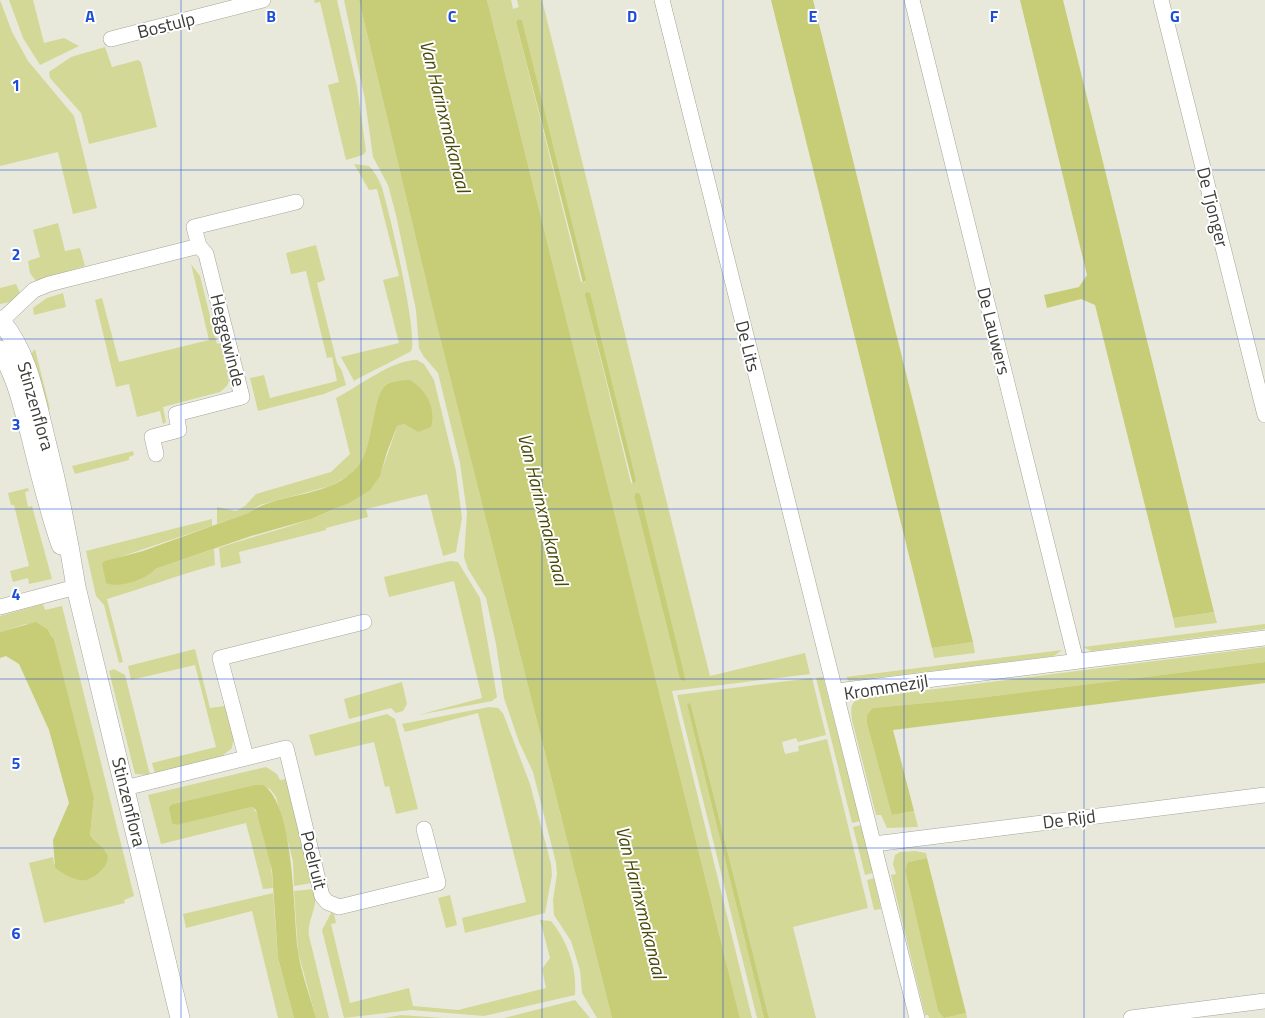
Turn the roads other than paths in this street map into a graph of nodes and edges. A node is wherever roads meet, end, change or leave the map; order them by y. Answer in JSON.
{"nodes":[{"id":1,"x":263,"y":0,"type":"edge"},
{"id":2,"x":662,"y":0,"type":"edge"},
{"id":3,"x":912,"y":0,"type":"edge"},
{"id":4,"x":1161,"y":0,"type":"edge"},
{"id":5,"x":220,"y":5,"type":"edge"},
{"id":6,"x":110,"y":39,"type":"dead end"},
{"id":7,"x":296,"y":202,"type":"dead end"},
{"id":8,"x":199,"y":246,"type":"junction"},
{"id":9,"x":0,"y":321,"type":"edge"},
{"id":10,"x":0,"y":350,"type":"edge"},
{"id":11,"x":1265,"y":414,"type":"edge"},
{"id":12,"x":156,"y":454,"type":"dead end"},
{"id":13,"x":76,"y":587,"type":"junction"},
{"id":14,"x":0,"y":607,"type":"edge"},
{"id":15,"x":364,"y":622,"type":"dead end"},
{"id":16,"x":1265,"y":638,"type":"edge"},
{"id":17,"x":1076,"y":661,"type":"junction"},
{"id":18,"x":837,"y":691,"type":"junction"},
{"id":19,"x":246,"y":757,"type":"junction"},
{"id":20,"x":126,"y":788,"type":"junction"},
{"id":21,"x":1265,"y":795,"type":"edge"},
{"id":22,"x":424,"y":829,"type":"dead end"},
{"id":23,"x":874,"y":844,"type":"junction"},
{"id":24,"x":1265,"y":1001,"type":"edge"},
{"id":25,"x":180,"y":1018,"type":"edge"},
{"id":26,"x":916,"y":1018,"type":"edge"},
{"id":27,"x":1131,"y":1018,"type":"edge"}],
"edges":[{"from":1,"to":5,"type":"street","name":"Bostulp"},
{"from":2,"to":18,"type":"street","name":"De Lits"},
{"from":3,"to":17,"type":"street","name":"De Lauwers"},
{"from":4,"to":11,"type":"street","name":"De Tjonger"},
{"from":5,"to":6,"type":"street","name":"Bostulp"},
{"from":7,"to":8,"type":"street","name":"Heggewinde"},
{"from":8,"to":9,"type":"street"},
{"from":8,"to":12,"type":"street","name":"Heggewinde"},
{"from":9,"to":13,"type":"street","name":"Stinzenflora"},
{"from":10,"to":13,"type":"street","name":"Stinzenflora"},
{"from":13,"to":14,"type":"street"},
{"from":13,"to":20,"type":"street","name":"Stinzenflora"},
{"from":15,"to":19,"type":"street"},
{"from":16,"to":17,"type":"street","name":"Krommezijl"},
{"from":17,"to":18,"type":"street","name":"Krommezijl"},
{"from":18,"to":23,"type":"street","name":"Krommezijl"},
{"from":19,"to":20,"type":"street","name":"Poelruit"},
{"from":19,"to":22,"type":"street","name":"Poelruit"},
{"from":20,"to":25,"type":"street","name":"Stinzenflora"},
{"from":21,"to":23,"type":"street","name":"De Rijd"},
{"from":23,"to":26,"type":"street","name":"Krommezijl"},
{"from":24,"to":27,"type":"street"}]}
